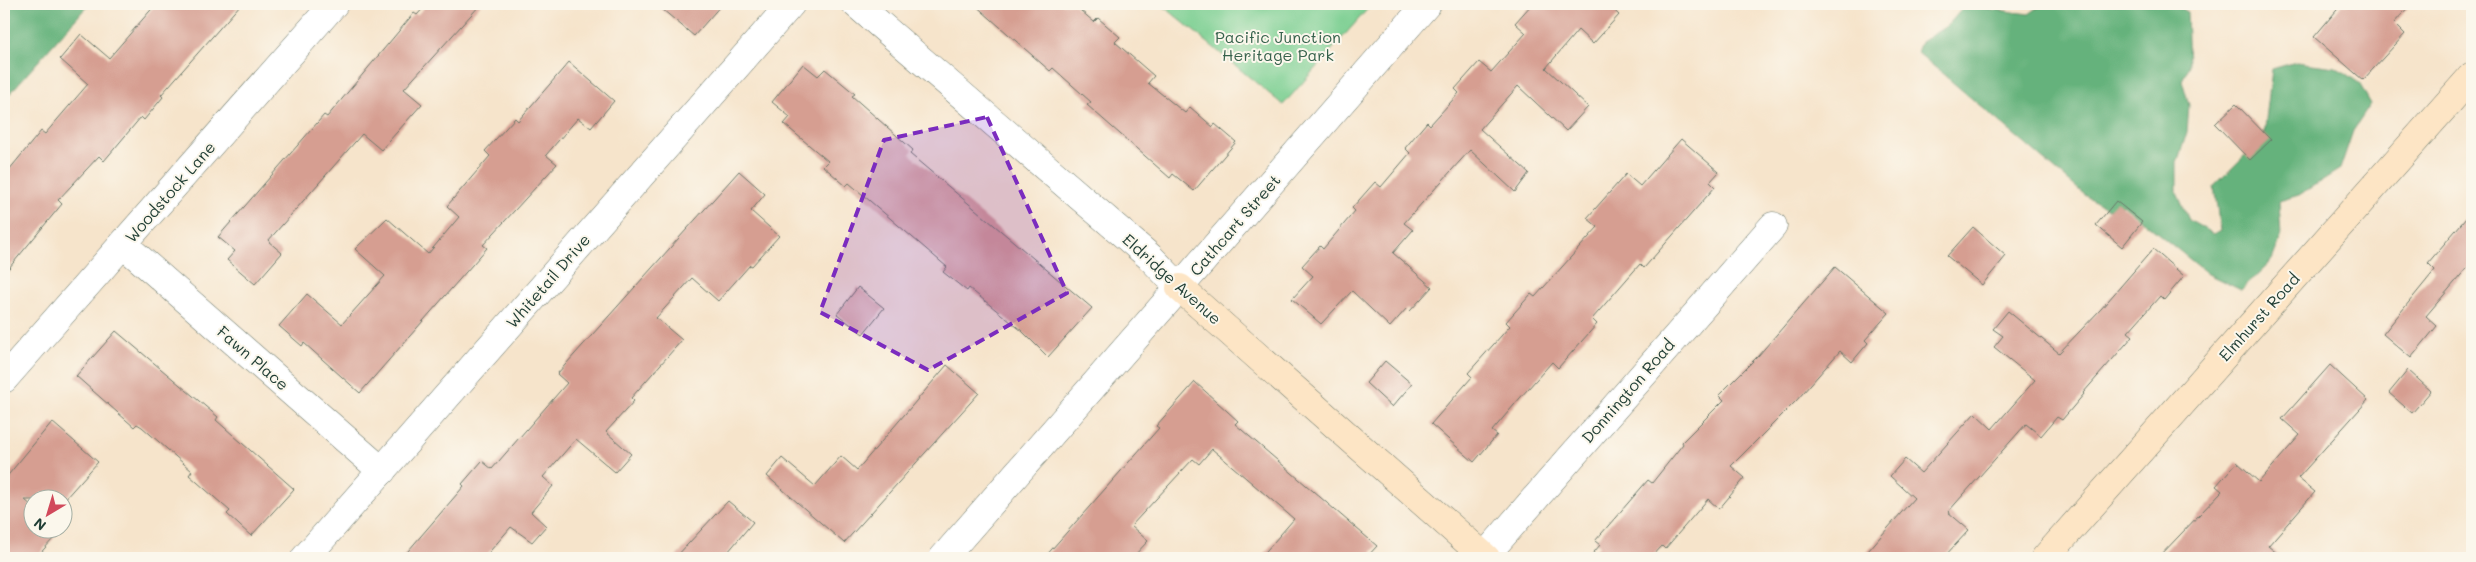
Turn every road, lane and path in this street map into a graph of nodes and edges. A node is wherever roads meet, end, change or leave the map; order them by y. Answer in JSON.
{"nodes":[{"id":1,"x":334,"y":4,"type":"edge"},
{"id":2,"x":791,"y":4,"type":"edge"},
{"id":3,"x":856,"y":4,"type":"edge"},
{"id":4,"x":1428,"y":4,"type":"edge"},
{"id":5,"x":2472,"y":76,"type":"edge"},
{"id":6,"x":1773,"y":226,"type":"dead end"},
{"id":7,"x":124,"y":245,"type":"junction"},
{"id":8,"x":1180,"y":288,"type":"junction"},
{"id":9,"x":4,"y":379,"type":"edge"},
{"id":10,"x":382,"y":471,"type":"junction"},
{"id":11,"x":305,"y":558,"type":"edge"},
{"id":12,"x":943,"y":558,"type":"edge"},
{"id":13,"x":1484,"y":558,"type":"edge"},
{"id":14,"x":2045,"y":558,"type":"edge"}],
"edges":[{"from":1,"to":7,"type":"street","name":"Woodstock Lane"},
{"from":2,"to":10,"type":"street","name":"Whitetail Drive"},
{"from":3,"to":8,"type":"street","name":"Eldridge Avenue"},
{"from":4,"to":8,"type":"street","name":"Cathcart Street"},
{"from":5,"to":14,"type":"street","name":"Elmhurst Road"},
{"from":6,"to":13,"type":"street","name":"Donnington Road"},
{"from":7,"to":9,"type":"street","name":"Woodstock Lane"},
{"from":7,"to":10,"type":"street","name":"Fawn Place"},
{"from":8,"to":12,"type":"street","name":"Cathcart Street"},
{"from":8,"to":13,"type":"street","name":"Eldridge Avenue"},
{"from":10,"to":11,"type":"street","name":"Whitetail Drive"}]}
